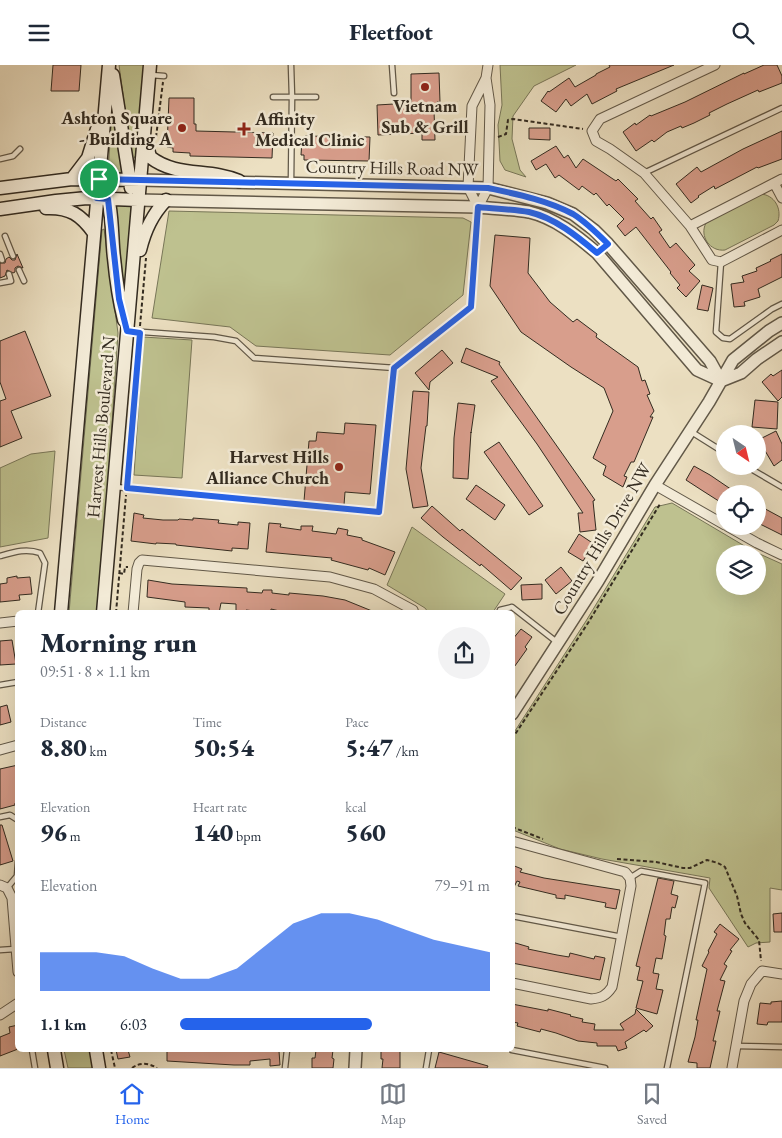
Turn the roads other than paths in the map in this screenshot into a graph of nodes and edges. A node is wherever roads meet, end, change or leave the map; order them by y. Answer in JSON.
{"nodes":[{"id":1,"x":110,"y":65,"type":"edge"},
{"id":2,"x":291,"y":65,"type":"edge"},
{"id":3,"x":392,"y":65,"type":"edge"},
{"id":4,"x":488,"y":65,"type":"edge"},
{"id":5,"x":715,"y":65,"type":"edge"},
{"id":6,"x":150,"y":70,"type":"edge"},
{"id":7,"x":164,"y":76,"type":"road end"},
{"id":8,"x":486,"y":78,"type":"junction"},
{"id":9,"x":107,"y":93,"type":"junction"},
{"id":10,"x":394,"y":93,"type":"dead end"},
{"id":11,"x":273,"y":97,"type":"dead end"},
{"id":12,"x":292,"y":97,"type":"junction"},
{"id":13,"x":316,"y":97,"type":"dead end"},
{"id":14,"x":782,"y":108,"type":"edge"},
{"id":15,"x":144,"y":134,"type":"junction"},
{"id":16,"x":20,"y":149,"type":"dead end"},
{"id":17,"x":0,"y":159,"type":"edge"},
{"id":18,"x":644,"y":173,"type":"junction"},
{"id":19,"x":72,"y":179,"type":"junction"},
{"id":20,"x":99,"y":179,"type":"junction"},
{"id":21,"x":135,"y":181,"type":"junction"},
{"id":22,"x":239,"y":181,"type":"junction"},
{"id":23,"x":778,"y":181,"type":"edge"},
{"id":24,"x":291,"y":183,"type":"junction"},
{"id":25,"x":468,"y":187,"type":"junction"},
{"id":26,"x":0,"y":188,"type":"edge"},
{"id":27,"x":488,"y":188,"type":"junction"},
{"id":28,"x":103,"y":198,"type":"junction"},
{"id":29,"x":782,"y":198,"type":"edge"},
{"id":30,"x":138,"y":200,"type":"junction"},
{"id":31,"x":166,"y":200,"type":"junction"},
{"id":32,"x":478,"y":207,"type":"junction"},
{"id":33,"x":1,"y":209,"type":"edge"},
{"id":34,"x":690,"y":226,"type":"junction"},
{"id":35,"x":782,"y":230,"type":"edge"},
{"id":36,"x":94,"y":233,"type":"junction"},
{"id":37,"x":5,"y":236,"type":"dead end"},
{"id":38,"x":608,"y":244,"type":"junction"},
{"id":39,"x":597,"y":253,"type":"junction"},
{"id":40,"x":0,"y":254,"type":"edge"},
{"id":41,"x":13,"y":256,"type":"dead end"},
{"id":42,"x":2,"y":260,"type":"dead end"},
{"id":43,"x":721,"y":262,"type":"junction"},
{"id":44,"x":19,"y":270,"type":"dead end"},
{"id":45,"x":9,"y":275,"type":"dead end"},
{"id":46,"x":132,"y":278,"type":"junction"},
{"id":47,"x":24,"y":281,"type":"dead end"},
{"id":48,"x":0,"y":283,"type":"edge"},
{"id":49,"x":782,"y":304,"type":"edge"},
{"id":50,"x":782,"y":323,"type":"edge"},
{"id":51,"x":134,"y":332,"type":"junction"},
{"id":52,"x":782,"y":342,"type":"edge"},
{"id":53,"x":394,"y":368,"type":"junction"},
{"id":54,"x":721,"y":381,"type":"junction"},
{"id":55,"x":690,"y":431,"type":"junction"},
{"id":56,"x":716,"y":447,"type":"edge"},
{"id":57,"x":760,"y":475,"type":"edge"},
{"id":58,"x":655,"y":485,"type":"junction"},
{"id":59,"x":120,"y":487,"type":"junction"},
{"id":60,"x":782,"y":487,"type":"edge"},
{"id":61,"x":716,"y":520,"type":"edge"},
{"id":62,"x":743,"y":535,"type":"edge"},
{"id":63,"x":782,"y":555,"type":"edge"},
{"id":64,"x":0,"y":556,"type":"edge"},
{"id":65,"x":38,"y":610,"type":"edge"},
{"id":66,"x":61,"y":610,"type":"edge"},
{"id":67,"x":103,"y":610,"type":"edge"},
{"id":68,"x":133,"y":610,"type":"edge"},
{"id":69,"x":413,"y":610,"type":"edge"},
{"id":70,"x":500,"y":610,"type":"edge"},
{"id":71,"x":15,"y":621,"type":"edge"},
{"id":72,"x":0,"y":623,"type":"edge"},
{"id":73,"x":559,"y":643,"type":"junction"},
{"id":74,"x":15,"y":682,"type":"edge"},
{"id":75,"x":0,"y":685,"type":"edge"},
{"id":76,"x":515,"y":709,"type":"edge"},
{"id":77,"x":15,"y":746,"type":"edge"},
{"id":78,"x":0,"y":750,"type":"edge"},
{"id":79,"x":0,"y":817,"type":"edge"},
{"id":80,"x":15,"y":818,"type":"edge"},
{"id":81,"x":515,"y":843,"type":"edge"},
{"id":82,"x":15,"y":878,"type":"edge"},
{"id":83,"x":630,"y":878,"type":"junction"},
{"id":84,"x":4,"y":886,"type":"edge"},
{"id":85,"x":515,"y":917,"type":"edge"},
{"id":86,"x":622,"y":937,"type":"junction"},
{"id":87,"x":15,"y":949,"type":"joint"},
{"id":88,"x":0,"y":950,"type":"edge"},
{"id":89,"x":782,"y":974,"type":"edge"},
{"id":90,"x":515,"y":984,"type":"edge"},
{"id":91,"x":15,"y":1005,"type":"edge"},
{"id":92,"x":0,"y":1015,"type":"edge"},
{"id":93,"x":735,"y":1046,"type":"junction"},
{"id":94,"x":782,"y":1047,"type":"edge"},
{"id":95,"x":515,"y":1051,"type":"edge"},
{"id":96,"x":32,"y":1052,"type":"edge"},
{"id":97,"x":54,"y":1052,"type":"edge"},
{"id":98,"x":96,"y":1052,"type":"edge"},
{"id":99,"x":287,"y":1052,"type":"edge"},
{"id":100,"x":356,"y":1052,"type":"edge"},
{"id":101,"x":430,"y":1052,"type":"edge"},
{"id":102,"x":56,"y":1067,"type":"edge"},
{"id":103,"x":35,"y":1068,"type":"edge"},
{"id":104,"x":99,"y":1068,"type":"edge"},
{"id":105,"x":285,"y":1068,"type":"edge"},
{"id":106,"x":355,"y":1068,"type":"edge"},
{"id":107,"x":426,"y":1068,"type":"edge"},
{"id":108,"x":605,"y":1068,"type":"edge"},
{"id":109,"x":667,"y":1068,"type":"edge"},
{"id":110,"x":732,"y":1068,"type":"edge"}],
"edges":[{"from":1,"to":9,"type":"main road"},
{"from":1,"to":21,"type":"main road"},
{"from":2,"to":12,"type":"lane"},
{"from":3,"to":10,"type":"lane"},
{"from":4,"to":8,"type":"street"},
{"from":5,"to":18,"type":"street"},
{"from":6,"to":7,"type":"lane"},
{"from":6,"to":15,"type":"main road"},
{"from":8,"to":25,"type":"street"},
{"from":8,"to":27,"type":"street"},
{"from":9,"to":19,"type":"main road"},
{"from":9,"to":20,"type":"main road"},
{"from":11,"to":12,"type":"lane"},
{"from":12,"to":13,"type":"lane"},
{"from":12,"to":24,"type":"lane"},
{"from":14,"to":18,"type":"lane"},
{"from":15,"to":21,"type":"main road"},
{"from":15,"to":22,"type":"main road"},
{"from":16,"to":17,"type":"lane"},
{"from":18,"to":34,"type":"street"},
{"from":19,"to":20,"type":"main road"},
{"from":19,"to":26,"type":"main road"},
{"from":20,"to":21,"type":"main road"},
{"from":20,"to":28,"type":"main road"},
{"from":21,"to":22,"type":"street","name":"Country Hills Road NW"},
{"from":21,"to":30,"type":"main road"},
{"from":22,"to":24,"type":"street","name":"Country Hills Road NW"},
{"from":23,"to":29,"type":"street"},
{"from":23,"to":34,"type":"street"},
{"from":24,"to":25,"type":"street","name":"Country Hills Road NW"},
{"from":25,"to":27,"type":"street","name":"Country Hills Road NW"},
{"from":25,"to":32,"type":"street"},
{"from":27,"to":32,"type":"street"},
{"from":27,"to":38,"type":"street","name":"Country Hills Road NW"},
{"from":28,"to":30,"type":"main road"},
{"from":28,"to":33,"type":"main road"},
{"from":28,"to":36,"type":"main road","name":"Harvest Hills Boulevard N"},
{"from":28,"to":51,"type":"main road"},
{"from":30,"to":31,"type":"street","name":"Country Hills Road NW"},
{"from":30,"to":46,"type":"main road","name":"Harvest Hills Boulevard N"},
{"from":31,"to":32,"type":"street","name":"Country Hills Road NW"},
{"from":31,"to":46,"type":"main road"},
{"from":32,"to":39,"type":"street","name":"Country Hills Road NW"},
{"from":32,"to":53,"type":"lane"},
{"from":33,"to":36,"type":"main road"},
{"from":34,"to":43,"type":"street"},
{"from":35,"to":43,"type":"street"},
{"from":36,"to":66,"type":"main road","name":"Harvest Hills Boulevard N"},
{"from":37,"to":41,"type":"lane"},
{"from":38,"to":39,"type":"lane"},
{"from":38,"to":54,"type":"street","name":"Country Hills Road NW"},
{"from":39,"to":54,"type":"street","name":"Country Hills Road NW"},
{"from":40,"to":42,"type":"lane"},
{"from":43,"to":49,"type":"lane"},
{"from":44,"to":47,"type":"lane"},
{"from":45,"to":48,"type":"lane"},
{"from":46,"to":51,"type":"main road","name":"Harvest Hills Boulevard N"},
{"from":50,"to":54,"type":"street","name":"Country Hills Drive NW"},
{"from":51,"to":53,"type":"lane"},
{"from":51,"to":59,"type":"main road","name":"Harvest Hills Boulevard N"},
{"from":52,"to":54,"type":"street"},
{"from":53,"to":59,"type":"lane"},
{"from":54,"to":55,"type":"street","name":"Country Hills Drive NW"},
{"from":55,"to":56,"type":"lane"},
{"from":55,"to":58,"type":"street","name":"Country Hills Drive NW"},
{"from":57,"to":60,"type":"lane"},
{"from":58,"to":61,"type":"street"},
{"from":58,"to":73,"type":"street","name":"Country Hills Drive NW"},
{"from":59,"to":67,"type":"main road","name":"Harvest Hills Boulevard N"},
{"from":62,"to":63,"type":"street"},
{"from":64,"to":65,"type":"lane"},
{"from":68,"to":69,"type":"street"},
{"from":70,"to":73,"type":"lane"},
{"from":71,"to":72,"type":"street"},
{"from":73,"to":76,"type":"street","name":"Country Hills Drive NW"},
{"from":74,"to":75,"type":"lane"},
{"from":77,"to":78,"type":"street"},
{"from":79,"to":80,"type":"lane"},
{"from":81,"to":83,"type":"street"},
{"from":82,"to":84,"type":"lane"},
{"from":83,"to":86,"type":"street"},
{"from":83,"to":109,"type":"lane"},
{"from":84,"to":87,"type":"street"},
{"from":85,"to":86,"type":"lane"},
{"from":86,"to":90,"type":"street"},
{"from":87,"to":88,"type":"lane"},
{"from":89,"to":93,"type":"street"},
{"from":91,"to":92,"type":"street"},
{"from":93,"to":94,"type":"lane"},
{"from":93,"to":110,"type":"street"},
{"from":95,"to":108,"type":"lane"},
{"from":96,"to":103,"type":"lane"},
{"from":97,"to":102,"type":"main road"},
{"from":98,"to":104,"type":"main road"},
{"from":99,"to":105,"type":"lane"},
{"from":100,"to":106,"type":"street"},
{"from":101,"to":107,"type":"lane"}]}
